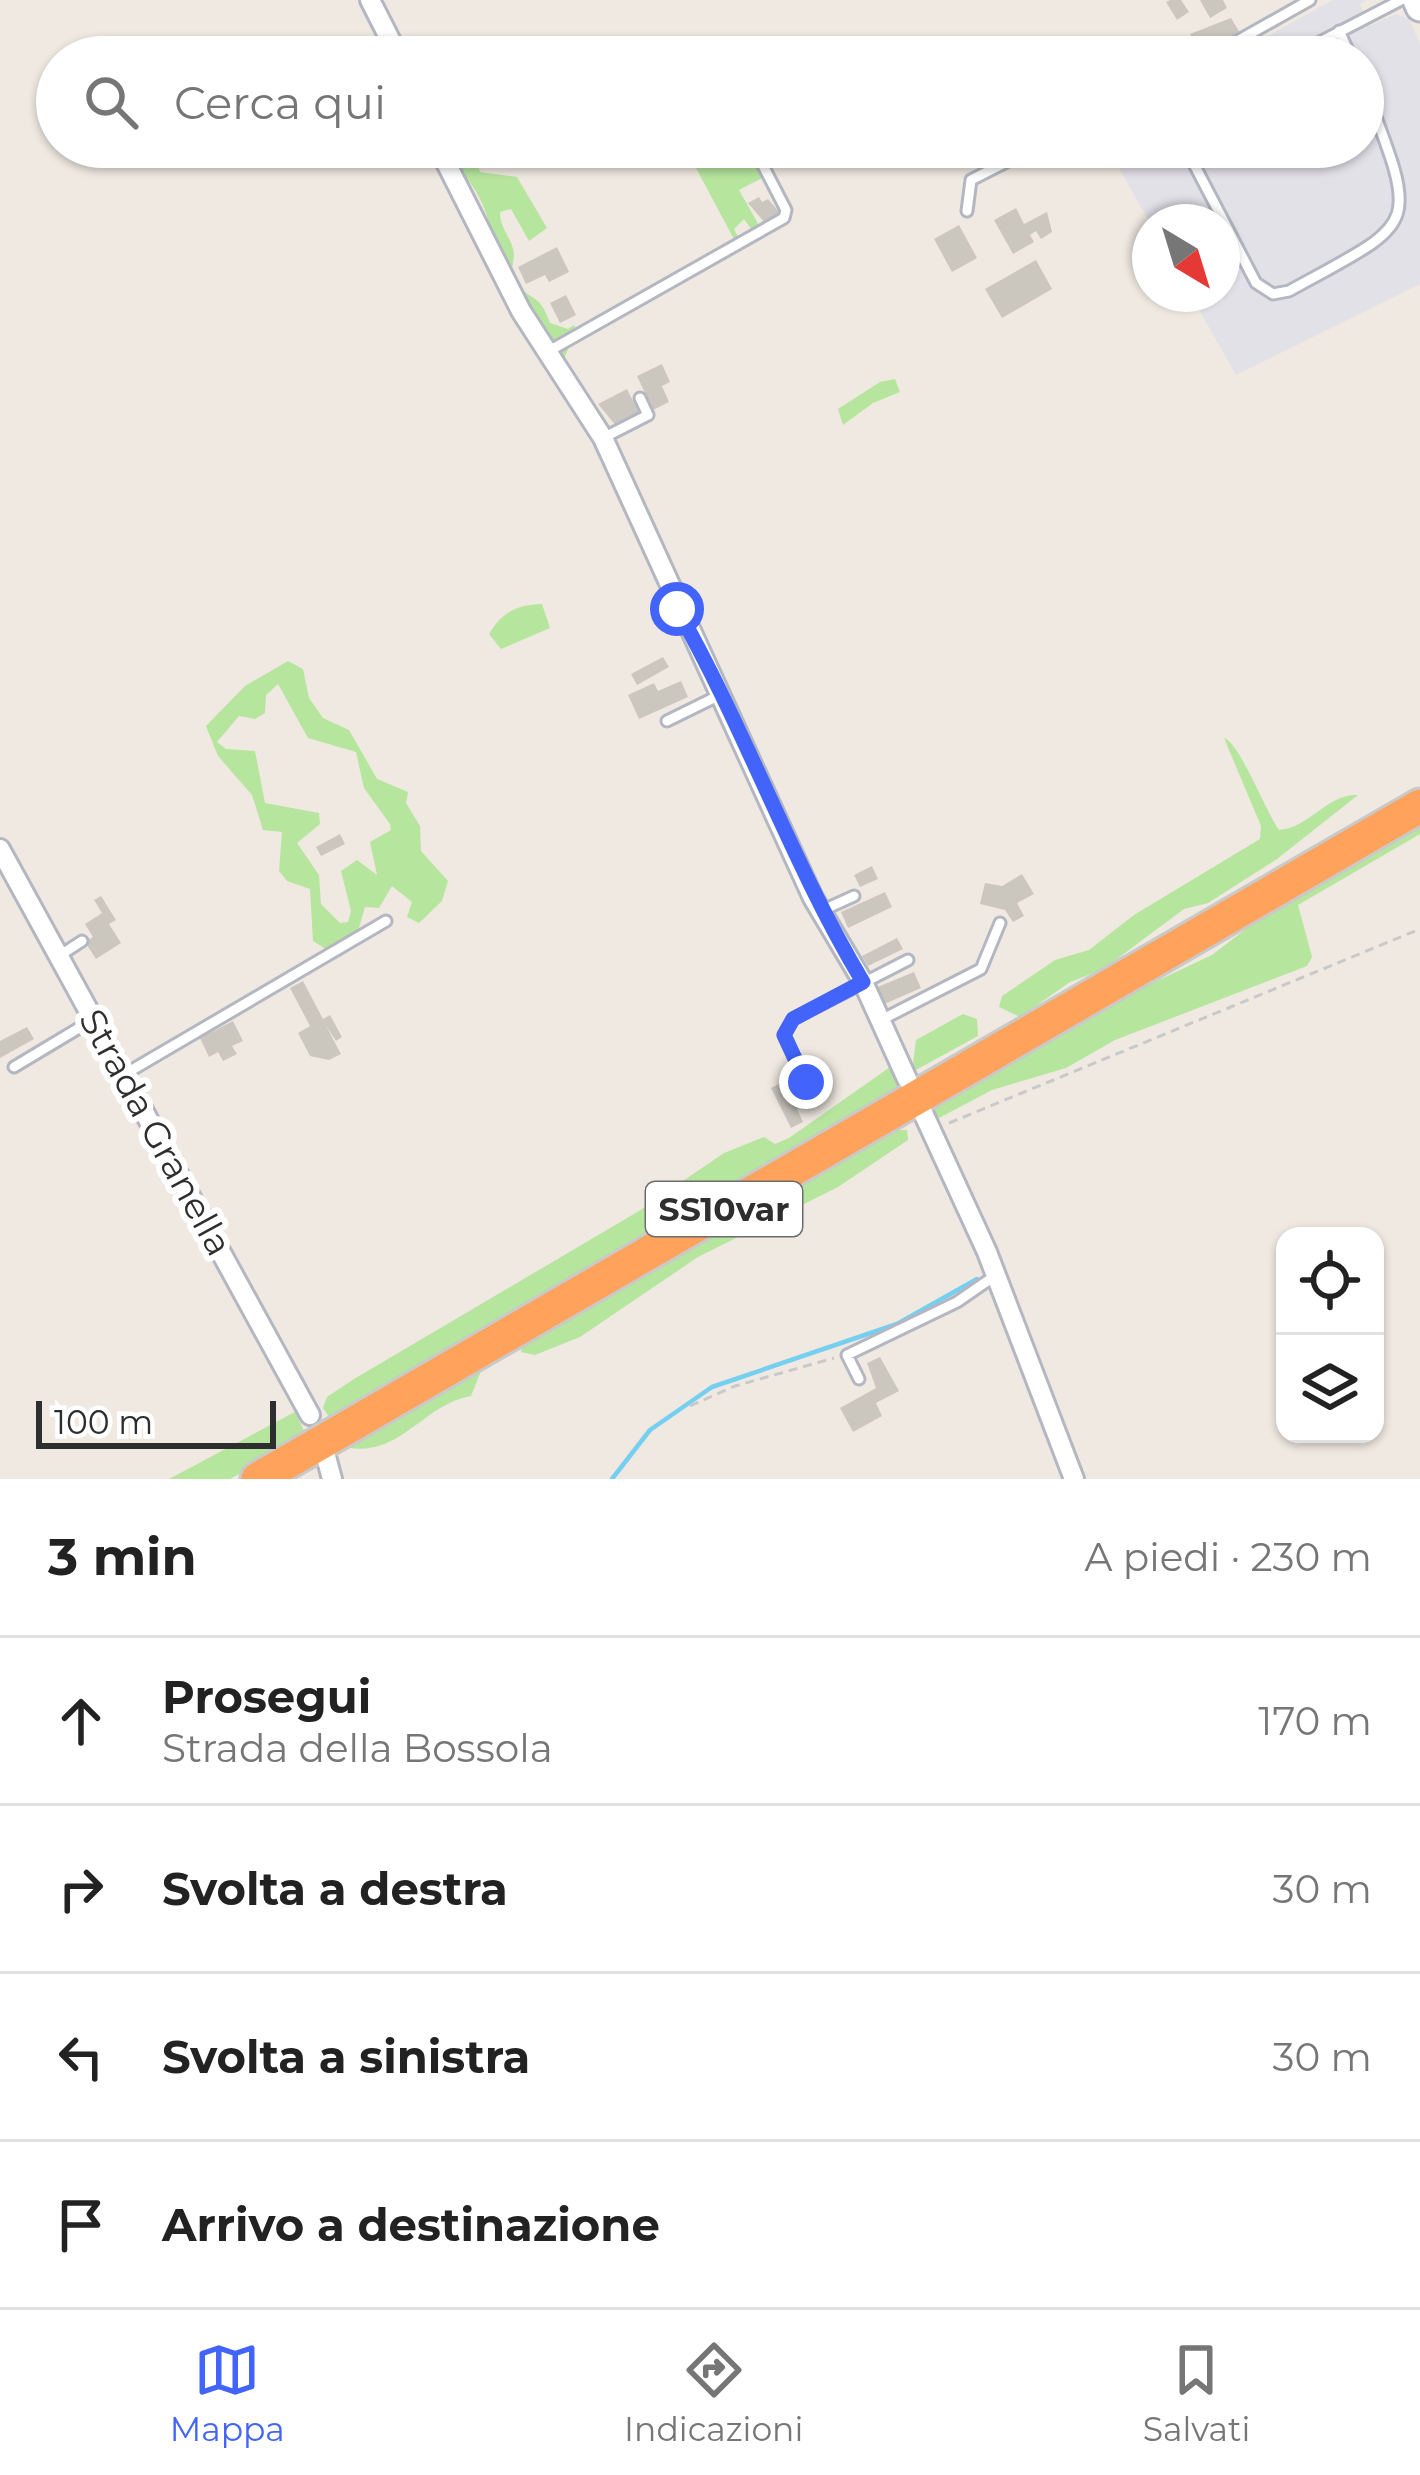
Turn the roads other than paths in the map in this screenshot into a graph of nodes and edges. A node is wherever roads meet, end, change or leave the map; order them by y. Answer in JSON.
{"nodes":[{"id":1,"x":370,"y":0,"type":"edge"},
{"id":2,"x":1310,"y":0,"type":"edge"},
{"id":3,"x":1401,"y":0,"type":"edge"},
{"id":4,"x":1339,"y":31,"type":"junction"},
{"id":5,"x":388,"y":36,"type":"edge"},
{"id":6,"x":1247,"y":36,"type":"edge"},
{"id":7,"x":1330,"y":36,"type":"edge"},
{"id":8,"x":1341,"y":36,"type":"edge"},
{"id":9,"x":1384,"y":127,"type":"edge"},
{"id":10,"x":448,"y":168,"type":"edge"},
{"id":11,"x":764,"y":168,"type":"edge"},
{"id":12,"x":995,"y":168,"type":"edge"},
{"id":13,"x":1197,"y":168,"type":"edge"},
{"id":14,"x":967,"y":211,"type":"dead end"},
{"id":15,"x":549,"y":351,"type":"junction"},
{"id":16,"x":640,"y":398,"type":"dead end"},
{"id":17,"x":603,"y":438,"type":"junction"},
{"id":18,"x":722,"y":694,"type":"junction"},
{"id":19,"x":667,"y":721,"type":"dead end"},
{"id":20,"x":1420,"y":806,"type":"edge"},
{"id":21,"x":0,"y":849,"type":"edge"},
{"id":22,"x":854,"y":896,"type":"dead end"},
{"id":23,"x":821,"y":911,"type":"junction"},
{"id":24,"x":386,"y":921,"type":"dead end"},
{"id":25,"x":1000,"y":923,"type":"dead end"},
{"id":26,"x":82,"y":941,"type":"dead end"},
{"id":27,"x":59,"y":956,"type":"junction"},
{"id":28,"x":908,"y":960,"type":"dead end"},
{"id":29,"x":863,"y":982,"type":"junction"},
{"id":30,"x":94,"y":1019,"type":"junction"},
{"id":31,"x":880,"y":1020,"type":"junction"},
{"id":32,"x":14,"y":1067,"type":"dead end"},
{"id":33,"x":125,"y":1074,"type":"junction"},
{"id":34,"x":907,"y":1079,"type":"dead end"},
{"id":35,"x":806,"y":1082,"type":"dead end"},
{"id":36,"x":919,"y":1104,"type":"dead end"},
{"id":37,"x":996,"y":1275,"type":"junction"},
{"id":38,"x":859,"y":1379,"type":"dead end"},
{"id":39,"x":310,"y":1414,"type":"dead end"},
{"id":40,"x":324,"y":1449,"type":"dead end"},
{"id":41,"x":258,"y":1479,"type":"edge"},
{"id":42,"x":332,"y":1479,"type":"edge"},
{"id":43,"x":1075,"y":1479,"type":"edge"}],
"edges":[{"from":1,"to":5,"type":"street"},
{"from":2,"to":6,"type":"lane"},
{"from":3,"to":4,"type":"lane"},
{"from":4,"to":7,"type":"lane"},
{"from":4,"to":8,"type":"lane"},
{"from":9,"to":13,"type":"lane"},
{"from":10,"to":15,"type":"street"},
{"from":11,"to":15,"type":"lane"},
{"from":12,"to":14,"type":"lane"},
{"from":15,"to":17,"type":"street"},
{"from":16,"to":17,"type":"lane"},
{"from":17,"to":18,"type":"street"},
{"from":18,"to":19,"type":"lane"},
{"from":18,"to":23,"type":"street"},
{"from":20,"to":41,"type":"highway","number":"SS10var"},
{"from":21,"to":27,"type":"street","name":"Strada Granella"},
{"from":22,"to":23,"type":"lane"},
{"from":23,"to":29,"type":"street"},
{"from":24,"to":33,"type":"lane"},
{"from":25,"to":31,"type":"lane"},
{"from":26,"to":27,"type":"lane"},
{"from":27,"to":30,"type":"street","name":"Strada Granella"},
{"from":28,"to":29,"type":"lane"},
{"from":29,"to":31,"type":"street"},
{"from":29,"to":35,"type":"lane"},
{"from":30,"to":32,"type":"lane"},
{"from":30,"to":33,"type":"street","name":"Strada Granella"},
{"from":31,"to":34,"type":"street"},
{"from":33,"to":39,"type":"street","name":"Strada Granella"},
{"from":36,"to":37,"type":"street"},
{"from":37,"to":38,"type":"lane"},
{"from":37,"to":43,"type":"street"},
{"from":40,"to":42,"type":"street"}]}
